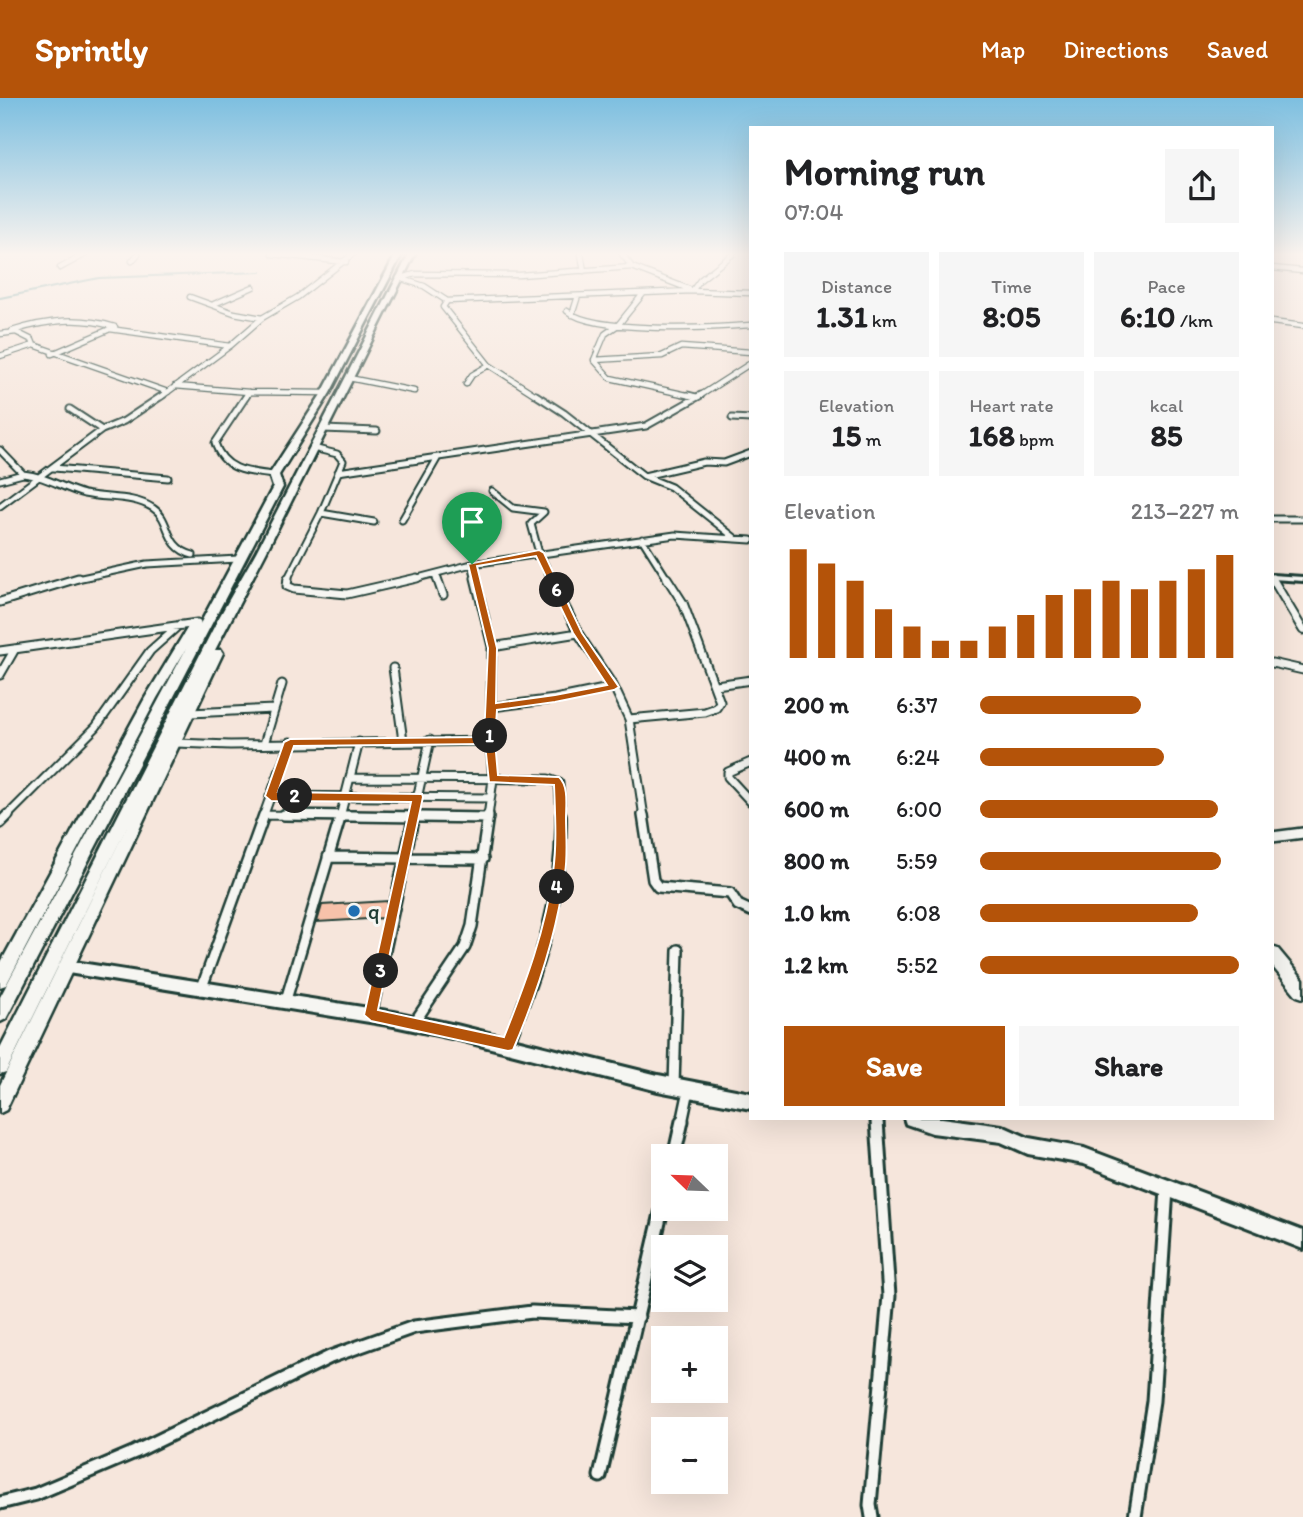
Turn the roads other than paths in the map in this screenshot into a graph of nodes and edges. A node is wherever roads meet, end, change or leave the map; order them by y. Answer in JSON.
{"nodes":[{"id":1,"x":60,"y":320,"type":"edge"},
{"id":2,"x":72,"y":320,"type":"edge"},
{"id":3,"x":259,"y":320,"type":"edge"},
{"id":4,"x":364,"y":320,"type":"edge"},
{"id":5,"x":378,"y":320,"type":"edge"},
{"id":6,"x":453,"y":320,"type":"edge"},
{"id":7,"x":596,"y":320,"type":"edge"},
{"id":8,"x":622,"y":320,"type":"edge"},
{"id":9,"x":1274,"y":322,"type":"edge"},
{"id":10,"x":618,"y":325,"type":"junction"},
{"id":11,"x":749,"y":325,"type":"edge"},
{"id":12,"x":1303,"y":326,"type":"edge"},
{"id":13,"x":115,"y":327,"type":"dead end"},
{"id":14,"x":10,"y":331,"type":"junction"},
{"id":15,"x":0,"y":334,"type":"edge"},
{"id":16,"x":34,"y":345,"type":"junction"},
{"id":17,"x":230,"y":346,"type":"junction"},
{"id":18,"x":749,"y":352,"type":"edge"},
{"id":19,"x":52,"y":354,"type":"junction"},
{"id":20,"x":0,"y":356,"type":"edge"},
{"id":21,"x":594,"y":360,"type":"junction"},
{"id":22,"x":749,"y":364,"type":"edge"},
{"id":23,"x":489,"y":365,"type":"junction"},
{"id":24,"x":737,"y":371,"type":"junction"},
{"id":25,"x":749,"y":374,"type":"edge"},
{"id":26,"x":349,"y":378,"type":"junction"},
{"id":27,"x":466,"y":384,"type":"dead end"},
{"id":28,"x":175,"y":386,"type":"junction"},
{"id":29,"x":414,"y":391,"type":"dead end"},
{"id":30,"x":168,"y":392,"type":"junction"},
{"id":31,"x":249,"y":392,"type":"junction"},
{"id":32,"x":326,"y":393,"type":"junction"},
{"id":33,"x":696,"y":397,"type":"junction"},
{"id":34,"x":70,"y":409,"type":"dead end"},
{"id":35,"x":732,"y":418,"type":"dead end"},
{"id":36,"x":749,"y":419,"type":"edge"},
{"id":37,"x":323,"y":429,"type":"junction"},
{"id":38,"x":102,"y":430,"type":"junction"},
{"id":39,"x":377,"y":431,"type":"dead end"},
{"id":40,"x":594,"y":435,"type":"junction"},
{"id":41,"x":313,"y":448,"type":"junction"},
{"id":42,"x":0,"y":450,"type":"edge"},
{"id":43,"x":749,"y":453,"type":"edge"},
{"id":44,"x":437,"y":459,"type":"junction"},
{"id":45,"x":54,"y":468,"type":"junction"},
{"id":46,"x":338,"y":472,"type":"junction"},
{"id":47,"x":23,"y":474,"type":"junction"},
{"id":48,"x":274,"y":475,"type":"junction"},
{"id":49,"x":43,"y":476,"type":"junction"},
{"id":50,"x":644,"y":476,"type":"junction"},
{"id":51,"x":168,"y":478,"type":"dead end"},
{"id":52,"x":0,"y":480,"type":"edge"},
{"id":53,"x":492,"y":491,"type":"dead end"},
{"id":54,"x":0,"y":506,"type":"edge"},
{"id":55,"x":321,"y":513,"type":"junction"},
{"id":56,"x":1274,"y":519,"type":"edge"},
{"id":57,"x":1303,"y":519,"type":"edge"},
{"id":58,"x":402,"y":520,"type":"dead end"},
{"id":59,"x":374,"y":522,"type":"dead end"},
{"id":60,"x":735,"y":538,"type":"junction"},
{"id":61,"x":642,"y":539,"type":"junction"},
{"id":62,"x":749,"y":540,"type":"edge"},
{"id":63,"x":261,"y":552,"type":"junction"},
{"id":64,"x":539,"y":553,"type":"junction"},
{"id":65,"x":198,"y":556,"type":"junction"},
{"id":66,"x":240,"y":556,"type":"junction"},
{"id":67,"x":472,"y":564,"type":"junction"},
{"id":68,"x":435,"y":573,"type":"junction"},
{"id":69,"x":1274,"y":577,"type":"edge"},
{"id":70,"x":1303,"y":579,"type":"edge"},
{"id":71,"x":1274,"y":580,"type":"edge"},
{"id":72,"x":443,"y":594,"type":"dead end"},
{"id":73,"x":0,"y":603,"type":"edge"},
{"id":74,"x":197,"y":623,"type":"junction"},
{"id":75,"x":179,"y":625,"type":"junction"},
{"id":76,"x":1303,"y":630,"type":"edge"},
{"id":77,"x":578,"y":633,"type":"junction"},
{"id":78,"x":492,"y":648,"type":"junction"},
{"id":79,"x":15,"y":649,"type":"junction"},
{"id":80,"x":0,"y":650,"type":"edge"},
{"id":81,"x":1274,"y":663,"type":"edge"},
{"id":82,"x":393,"y":668,"type":"dead end"},
{"id":83,"x":1303,"y":670,"type":"edge"},
{"id":84,"x":0,"y":675,"type":"edge"},
{"id":85,"x":749,"y":680,"type":"edge"},
{"id":86,"x":282,"y":684,"type":"dead end"},
{"id":87,"x":716,"y":685,"type":"junction"},
{"id":88,"x":614,"y":687,"type":"junction"},
{"id":89,"x":492,"y":707,"type":"junction"},
{"id":90,"x":274,"y":709,"type":"junction"},
{"id":91,"x":190,"y":713,"type":"junction"},
{"id":92,"x":629,"y":719,"type":"junction"},
{"id":93,"x":430,"y":740,"type":"junction"},
{"id":94,"x":403,"y":741,"type":"junction"},
{"id":95,"x":490,"y":741,"type":"junction"},
{"id":96,"x":290,"y":742,"type":"junction"},
{"id":97,"x":359,"y":742,"type":"junction"},
{"id":98,"x":176,"y":743,"type":"junction"},
{"id":99,"x":264,"y":744,"type":"junction"},
{"id":100,"x":749,"y":763,"type":"edge"},
{"id":101,"x":352,"y":778,"type":"junction"},
{"id":102,"x":493,"y":779,"type":"junction"},
{"id":103,"x":422,"y":780,"type":"junction"},
{"id":104,"x":271,"y":796,"type":"junction"},
{"id":105,"x":345,"y":797,"type":"junction"},
{"id":106,"x":418,"y":797,"type":"junction"},
{"id":107,"x":490,"y":798,"type":"junction"},
{"id":108,"x":749,"y":800,"type":"edge"},
{"id":109,"x":265,"y":815,"type":"junction"},
{"id":110,"x":340,"y":816,"type":"junction"},
{"id":111,"x":414,"y":818,"type":"junction"},
{"id":112,"x":488,"y":818,"type":"junction"},
{"id":113,"x":0,"y":823,"type":"edge"},
{"id":114,"x":1303,"y":832,"type":"edge"},
{"id":115,"x":1274,"y":836,"type":"edge"},
{"id":116,"x":328,"y":857,"type":"junction"},
{"id":117,"x":405,"y":858,"type":"junction"},
{"id":118,"x":483,"y":859,"type":"junction"},
{"id":119,"x":749,"y":911,"type":"edge"},
{"id":120,"x":678,"y":950,"type":"dead end"},
{"id":121,"x":1274,"y":956,"type":"edge"},
{"id":122,"x":6,"y":957,"type":"edge"},
{"id":123,"x":68,"y":968,"type":"junction"},
{"id":124,"x":0,"y":980,"type":"edge"},
{"id":125,"x":201,"y":990,"type":"junction"},
{"id":126,"x":1303,"y":991,"type":"edge"},
{"id":127,"x":285,"y":1003,"type":"junction"},
{"id":128,"x":0,"y":1014,"type":"edge"},
{"id":129,"x":371,"y":1015,"type":"junction"},
{"id":130,"x":414,"y":1023,"type":"junction"},
{"id":131,"x":508,"y":1045,"type":"junction"},
{"id":132,"x":0,"y":1066,"type":"edge"},
{"id":133,"x":674,"y":1086,"type":"junction"},
{"id":134,"x":690,"y":1090,"type":"junction"},
{"id":135,"x":749,"y":1101,"type":"edge"},
{"id":136,"x":0,"y":1104,"type":"edge"},
{"id":137,"x":877,"y":1120,"type":"edge"},
{"id":138,"x":931,"y":1121,"type":"edge"},
{"id":139,"x":677,"y":1144,"type":"edge"},
{"id":140,"x":1167,"y":1189,"type":"junction"},
{"id":141,"x":659,"y":1222,"type":"edge"},
{"id":142,"x":1303,"y":1241,"type":"edge"},
{"id":143,"x":638,"y":1317,"type":"junction"},
{"id":144,"x":600,"y":1476,"type":"dead end"},
{"id":145,"x":0,"y":1503,"type":"edge"},
{"id":146,"x":872,"y":1517,"type":"edge"},
{"id":147,"x":1135,"y":1517,"type":"edge"}],
"edges":[{"from":1,"to":14,"type":"street"},
{"from":2,"to":13,"type":"street"},
{"from":3,"to":17,"type":"street"},
{"from":4,"to":32,"type":"main road"},
{"from":5,"to":26,"type":"main road"},
{"from":6,"to":23,"type":"street"},
{"from":7,"to":10,"type":"street"},
{"from":8,"to":10,"type":"street"},
{"from":9,"to":12,"type":"street"},
{"from":10,"to":11,"type":"street"},
{"from":10,"to":21,"type":"street"},
{"from":14,"to":15,"type":"street"},
{"from":14,"to":16,"type":"street"},
{"from":16,"to":19,"type":"street"},
{"from":16,"to":20,"type":"street"},
{"from":17,"to":19,"type":"street"},
{"from":17,"to":28,"type":"street"},
{"from":18,"to":21,"type":"street"},
{"from":19,"to":30,"type":"street"},
{"from":21,"to":33,"type":"street"},
{"from":22,"to":24,"type":"street"},
{"from":23,"to":27,"type":"street"},
{"from":23,"to":40,"type":"street"},
{"from":24,"to":25,"type":"street"},
{"from":24,"to":33,"type":"street"},
{"from":26,"to":29,"type":"street"},
{"from":26,"to":37,"type":"main road"},
{"from":28,"to":30,"type":"street"},
{"from":28,"to":31,"type":"street"},
{"from":30,"to":38,"type":"street"},
{"from":31,"to":32,"type":"street"},
{"from":31,"to":48,"type":"street"},
{"from":32,"to":48,"type":"main road"},
{"from":33,"to":40,"type":"street"},
{"from":34,"to":38,"type":"street"},
{"from":35,"to":36,"type":"street"},
{"from":37,"to":39,"type":"street"},
{"from":37,"to":41,"type":"main road"},
{"from":38,"to":45,"type":"street"},
{"from":40,"to":44,"type":"street"},
{"from":40,"to":50,"type":"street"},
{"from":41,"to":46,"type":"street"},
{"from":41,"to":63,"type":"main road"},
{"from":42,"to":47,"type":"street"},
{"from":43,"to":50,"type":"street"},
{"from":44,"to":46,"type":"street"},
{"from":44,"to":58,"type":"street"},
{"from":45,"to":49,"type":"street"},
{"from":45,"to":51,"type":"street"},
{"from":46,"to":55,"type":"street"},
{"from":47,"to":49,"type":"street"},
{"from":47,"to":52,"type":"street"},
{"from":48,"to":66,"type":"main road"},
{"from":49,"to":54,"type":"street"},
{"from":49,"to":65,"type":"street"},
{"from":50,"to":60,"type":"street"},
{"from":53,"to":64,"type":"street"},
{"from":55,"to":59,"type":"street"},
{"from":55,"to":68,"type":"street"},
{"from":56,"to":57,"type":"street"},
{"from":60,"to":61,"type":"street"},
{"from":60,"to":62,"type":"street"},
{"from":61,"to":64,"type":"street"},
{"from":61,"to":87,"type":"street"},
{"from":63,"to":91,"type":"main road"},
{"from":63,"to":132,"type":"main road"},
{"from":64,"to":67,"type":"street"},
{"from":64,"to":77,"type":"street"},
{"from":65,"to":66,"type":"street"},
{"from":65,"to":73,"type":"street"},
{"from":66,"to":74,"type":"main road"},
{"from":66,"to":128,"type":"main road"},
{"from":67,"to":68,"type":"street"},
{"from":67,"to":78,"type":"street"},
{"from":68,"to":72,"type":"street"},
{"from":69,"to":70,"type":"street"},
{"from":71,"to":76,"type":"street"},
{"from":74,"to":75,"type":"street"},
{"from":74,"to":122,"type":"main road"},
{"from":75,"to":79,"type":"street"},
{"from":75,"to":113,"type":"street"},
{"from":77,"to":78,"type":"street"},
{"from":77,"to":88,"type":"street"},
{"from":78,"to":89,"type":"street"},
{"from":79,"to":80,"type":"street"},
{"from":79,"to":84,"type":"street"},
{"from":81,"to":83,"type":"street"},
{"from":82,"to":94,"type":"street"},
{"from":85,"to":87,"type":"street"},
{"from":86,"to":90,"type":"street"},
{"from":87,"to":92,"type":"street"},
{"from":88,"to":89,"type":"street"},
{"from":88,"to":92,"type":"street"},
{"from":89,"to":95,"type":"street"},
{"from":90,"to":91,"type":"street"},
{"from":90,"to":99,"type":"street"},
{"from":91,"to":98,"type":"main road"},
{"from":92,"to":119,"type":"street"},
{"from":93,"to":94,"type":"street"},
{"from":93,"to":95,"type":"street"},
{"from":93,"to":103,"type":"street"},
{"from":94,"to":97,"type":"street"},
{"from":95,"to":102,"type":"street"},
{"from":96,"to":97,"type":"street"},
{"from":96,"to":99,"type":"street"},
{"from":96,"to":104,"type":"street"},
{"from":97,"to":101,"type":"street"},
{"from":98,"to":99,"type":"street"},
{"from":98,"to":123,"type":"main road"},
{"from":100,"to":108,"type":"street"},
{"from":101,"to":103,"type":"street"},
{"from":101,"to":105,"type":"street"},
{"from":102,"to":103,"type":"street"},
{"from":102,"to":107,"type":"street"},
{"from":102,"to":131,"type":"street"},
{"from":103,"to":106,"type":"street"},
{"from":104,"to":105,"type":"street"},
{"from":104,"to":109,"type":"street"},
{"from":105,"to":106,"type":"street"},
{"from":105,"to":110,"type":"street"},
{"from":106,"to":107,"type":"street"},
{"from":106,"to":111,"type":"street"},
{"from":107,"to":112,"type":"street"},
{"from":109,"to":110,"type":"street"},
{"from":109,"to":125,"type":"street"},
{"from":110,"to":111,"type":"street"},
{"from":110,"to":116,"type":"street"},
{"from":111,"to":112,"type":"street"},
{"from":111,"to":117,"type":"street"},
{"from":112,"to":118,"type":"street"},
{"from":114,"to":115,"type":"street"},
{"from":116,"to":117,"type":"street"},
{"from":116,"to":127,"type":"street"},
{"from":117,"to":118,"type":"street"},
{"from":117,"to":129,"type":"street"},
{"from":118,"to":130,"type":"street"},
{"from":120,"to":133,"type":"street"},
{"from":121,"to":126,"type":"main road"},
{"from":122,"to":124,"type":"main road"},
{"from":123,"to":125,"type":"main road"},
{"from":123,"to":136,"type":"main road"},
{"from":125,"to":127,"type":"main road"},
{"from":127,"to":129,"type":"main road"},
{"from":129,"to":130,"type":"main road"},
{"from":130,"to":131,"type":"main road"},
{"from":131,"to":133,"type":"main road"},
{"from":133,"to":134,"type":"main road"},
{"from":134,"to":135,"type":"main road"},
{"from":134,"to":139,"type":"street"},
{"from":137,"to":146,"type":"street"},
{"from":138,"to":140,"type":"main road"},
{"from":140,"to":142,"type":"main road"},
{"from":140,"to":147,"type":"street"},
{"from":141,"to":143,"type":"street"},
{"from":143,"to":144,"type":"street"},
{"from":143,"to":145,"type":"street"}]}
